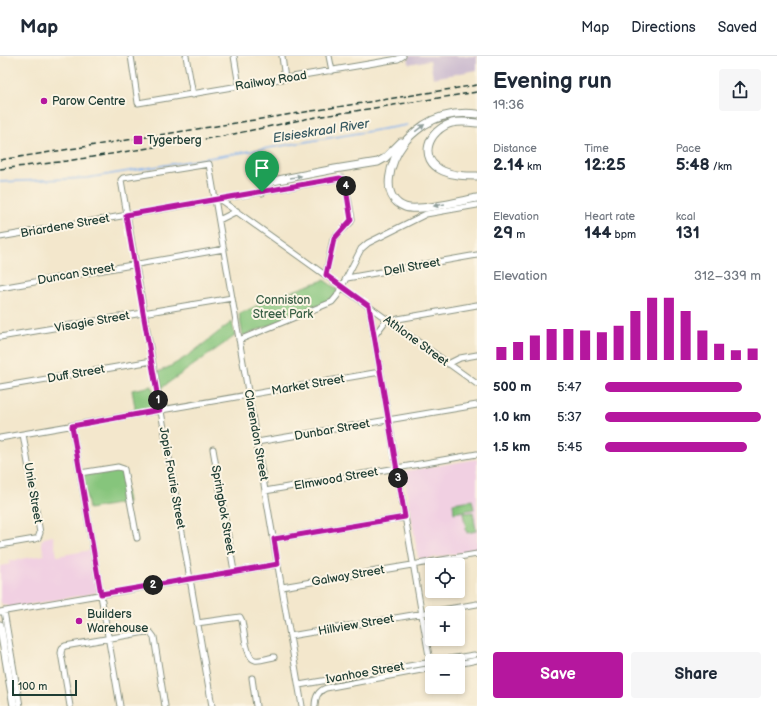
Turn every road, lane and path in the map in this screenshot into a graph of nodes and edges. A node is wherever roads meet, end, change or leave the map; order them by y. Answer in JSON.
{"nodes":[{"id":1,"x":130,"y":56,"type":"edge"},
{"id":2,"x":186,"y":56,"type":"edge"},
{"id":3,"x":234,"y":56,"type":"edge"},
{"id":4,"x":282,"y":56,"type":"edge"},
{"id":5,"x":329,"y":56,"type":"edge"},
{"id":6,"x":403,"y":56,"type":"edge"},
{"id":7,"x":332,"y":71,"type":"junction"},
{"id":8,"x":285,"y":79,"type":"junction"},
{"id":9,"x":239,"y":86,"type":"junction"},
{"id":10,"x":193,"y":94,"type":"junction"},
{"id":11,"x":477,"y":114,"type":"edge"},
{"id":12,"x":477,"y":123,"type":"edge"},
{"id":13,"x":409,"y":137,"type":"junction"},
{"id":14,"x":209,"y":164,"type":"joint"},
{"id":15,"x":477,"y":176,"type":"edge"},
{"id":16,"x":262,"y":192,"type":"junction"},
{"id":17,"x":477,"y":198,"type":"edge"},
{"id":18,"x":217,"y":199,"type":"junction"},
{"id":19,"x":477,"y":205,"type":"edge"},
{"id":20,"x":237,"y":211,"type":"junction"},
{"id":21,"x":126,"y":215,"type":"junction"},
{"id":22,"x":219,"y":220,"type":"junction"},
{"id":23,"x":0,"y":237,"type":"edge"},
{"id":24,"x":224,"y":249,"type":"junction"},
{"id":25,"x":477,"y":255,"type":"edge"},
{"id":26,"x":136,"y":264,"type":"junction"},
{"id":27,"x":326,"y":275,"type":"junction"},
{"id":28,"x":347,"y":278,"type":"junction"},
{"id":29,"x":342,"y":287,"type":"junction"},
{"id":30,"x":0,"y":288,"type":"edge"},
{"id":31,"x":232,"y":298,"type":"junction"},
{"id":32,"x":477,"y":305,"type":"edge"},
{"id":33,"x":369,"y":306,"type":"junction"},
{"id":34,"x":144,"y":313,"type":"junction"},
{"id":35,"x":389,"y":321,"type":"junction"},
{"id":36,"x":374,"y":336,"type":"junction"},
{"id":37,"x":0,"y":337,"type":"edge"},
{"id":38,"x":239,"y":340,"type":"junction"},
{"id":39,"x":477,"y":355,"type":"edge"},
{"id":40,"x":152,"y":361,"type":"junction"},
{"id":41,"x":448,"y":364,"type":"junction"},
{"id":42,"x":380,"y":372,"type":"junction"},
{"id":43,"x":477,"y":384,"type":"edge"},
{"id":44,"x":0,"y":387,"type":"edge"},
{"id":45,"x":249,"y":395,"type":"junction"},
{"id":46,"x":477,"y":404,"type":"edge"},
{"id":47,"x":160,"y":410,"type":"junction"},
{"id":48,"x":388,"y":420,"type":"junction"},
{"id":49,"x":72,"y":426,"type":"junction"},
{"id":50,"x":23,"y":434,"type":"junction"},
{"id":51,"x":0,"y":438,"type":"edge"},
{"id":52,"x":257,"y":442,"type":"junction"},
{"id":53,"x":213,"y":449,"type":"dead end"},
{"id":54,"x":477,"y":454,"type":"edge"},
{"id":55,"x":397,"y":468,"type":"junction"},
{"id":56,"x":80,"y":473,"type":"junction"},
{"id":57,"x":265,"y":491,"type":"junction"},
{"id":58,"x":405,"y":517,"type":"junction"},
{"id":59,"x":137,"y":538,"type":"dead end"},
{"id":60,"x":274,"y":539,"type":"junction"},
{"id":61,"x":0,"y":545,"type":"edge"},
{"id":62,"x":477,"y":554,"type":"edge"},
{"id":63,"x":278,"y":564,"type":"junction"},
{"id":64,"x":414,"y":565,"type":"junction"},
{"id":65,"x":234,"y":571,"type":"junction"},
{"id":66,"x":189,"y":579,"type":"junction"},
{"id":67,"x":282,"y":587,"type":"junction"},
{"id":68,"x":101,"y":594,"type":"junction"},
{"id":69,"x":477,"y":604,"type":"edge"},
{"id":70,"x":2,"y":611,"type":"edge"},
{"id":71,"x":422,"y":614,"type":"junction"},
{"id":72,"x":197,"y":623,"type":"junction"},
{"id":73,"x":0,"y":625,"type":"edge"},
{"id":74,"x":290,"y":636,"type":"junction"},
{"id":75,"x":108,"y":638,"type":"junction"},
{"id":76,"x":0,"y":651,"type":"edge"},
{"id":77,"x":431,"y":654,"type":"edge"},
{"id":78,"x":474,"y":655,"type":"dead end"},
{"id":79,"x":274,"y":657,"type":"dead end"},
{"id":80,"x":465,"y":657,"type":"edge"},
{"id":81,"x":477,"y":660,"type":"edge"},
{"id":82,"x":425,"y":663,"type":"edge"},
{"id":83,"x":465,"y":663,"type":"edge"},
{"id":84,"x":425,"y":669,"type":"edge"},
{"id":85,"x":252,"y":678,"type":"dead end"},
{"id":86,"x":299,"y":685,"type":"junction"},
{"id":87,"x":10,"y":706,"type":"edge"},
{"id":88,"x":14,"y":706,"type":"edge"},
{"id":89,"x":20,"y":706,"type":"edge"},
{"id":90,"x":70,"y":706,"type":"edge"},
{"id":91,"x":120,"y":706,"type":"edge"},
{"id":92,"x":166,"y":706,"type":"edge"},
{"id":93,"x":212,"y":706,"type":"edge"},
{"id":94,"x":256,"y":706,"type":"edge"},
{"id":95,"x":302,"y":706,"type":"edge"},
{"id":96,"x":315,"y":706,"type":"edge"}],
"edges":[{"from":1,"to":10,"type":"street","name":"Railway Road"},
{"from":2,"to":10,"type":"street"},
{"from":3,"to":9,"type":"street"},
{"from":4,"to":8,"type":"street"},
{"from":5,"to":7,"type":"street"},
{"from":6,"to":7,"type":"street","name":"Railway Road"},
{"from":7,"to":8,"type":"street","name":"Railway Road"},
{"from":8,"to":9,"type":"street","name":"Railway Road"},
{"from":9,"to":10,"type":"street","name":"Railway Road"},
{"from":13,"to":11,"type":"main road","one_way":true},
{"from":12,"to":15,"type":"main road"},
{"from":16,"to":13,"type":"main road","one_way":true},
{"from":17,"to":13,"type":"main road","one_way":true},
{"from":14,"to":18,"type":"street","name":"Clarendon Street"},
{"from":14,"to":21,"type":"street","name":"Jopie Fourie Street"},
{"from":16,"to":18,"type":"street","name":"Briardene Street"},
{"from":16,"to":27,"type":"street","name":"Briardene Street"},
{"from":18,"to":20,"type":"street","name":"Athlone Street"},
{"from":18,"to":21,"type":"street","name":"Briardene Street"},
{"from":18,"to":22,"type":"street","name":"Clarendon Street"},
{"from":19,"to":28,"type":"street"},
{"from":20,"to":22,"type":"street"},
{"from":20,"to":27,"type":"street","name":"Athlone Street"},
{"from":21,"to":23,"type":"street","name":"Briardene Street"},
{"from":21,"to":26,"type":"street","name":"Jopie Fourie Street"},
{"from":22,"to":24,"type":"street","name":"Clarendon Street"},
{"from":24,"to":26,"type":"street","name":"Duncan Street"},
{"from":24,"to":31,"type":"street","name":"Clarendon Street"},
{"from":25,"to":28,"type":"street","name":"Dell Street"},
{"from":26,"to":30,"type":"street","name":"Duncan Street"},
{"from":26,"to":34,"type":"street","name":"Jopie Fourie Street"},
{"from":27,"to":29,"type":"street","name":"Athlone Street"},
{"from":28,"to":29,"type":"street"},
{"from":29,"to":33,"type":"street","name":"Athlone Street"},
{"from":29,"to":38,"type":"street"},
{"from":31,"to":34,"type":"street","name":"Visagie Street"},
{"from":31,"to":38,"type":"street","name":"Clarendon Street"},
{"from":32,"to":35,"type":"street"},
{"from":33,"to":35,"type":"street","name":"Athlone Street"},
{"from":33,"to":36,"type":"street"},
{"from":34,"to":37,"type":"street","name":"Visagie Street"},
{"from":34,"to":40,"type":"street","name":"Jopie Fourie Street"},
{"from":35,"to":36,"type":"street"},
{"from":35,"to":41,"type":"street","name":"Athlone Street"},
{"from":36,"to":42,"type":"street"},
{"from":38,"to":45,"type":"street","name":"Clarendon Street"},
{"from":39,"to":41,"type":"street"},
{"from":40,"to":44,"type":"street","name":"Duff Street"},
{"from":40,"to":47,"type":"street","name":"Jopie Fourie Street"},
{"from":41,"to":43,"type":"street","name":"Athlone Street"},
{"from":42,"to":45,"type":"street","name":"Market Street"},
{"from":42,"to":48,"type":"street"},
{"from":45,"to":47,"type":"street","name":"Market Street"},
{"from":45,"to":52,"type":"street","name":"Clarendon Street"},
{"from":46,"to":48,"type":"street","name":"Dunbar Street"},
{"from":47,"to":49,"type":"street","name":"Market Street"},
{"from":47,"to":66,"type":"street","name":"Jopie Fourie Street"},
{"from":48,"to":52,"type":"street","name":"Dunbar Street"},
{"from":48,"to":55,"type":"street"},
{"from":49,"to":50,"type":"street","name":"Market Street"},
{"from":49,"to":56,"type":"street"},
{"from":50,"to":51,"type":"street","name":"Market Street"},
{"from":50,"to":61,"type":"street","name":"Unie Street"},
{"from":52,"to":57,"type":"street","name":"Clarendon Street"},
{"from":53,"to":65,"type":"street","name":"Springbok Street"},
{"from":54,"to":55,"type":"street","name":"Elmwood Street"},
{"from":55,"to":57,"type":"street","name":"Elmwood Street"},
{"from":55,"to":58,"type":"street"},
{"from":56,"to":59,"type":"street"},
{"from":56,"to":68,"type":"street"},
{"from":57,"to":60,"type":"street","name":"Clarendon Street"},
{"from":58,"to":60,"type":"street"},
{"from":58,"to":64,"type":"street"},
{"from":60,"to":63,"type":"street","name":"Clarendon Street"},
{"from":62,"to":64,"type":"street","name":"Galway Street"},
{"from":63,"to":65,"type":"street"},
{"from":63,"to":67,"type":"street","name":"Clarendon Street"},
{"from":64,"to":67,"type":"street","name":"Galway Street"},
{"from":64,"to":71,"type":"street"},
{"from":65,"to":66,"type":"street"},
{"from":66,"to":68,"type":"street"},
{"from":66,"to":72,"type":"street","name":"Jopie Fourie Street"},
{"from":67,"to":74,"type":"street","name":"Clarendon Street"},
{"from":68,"to":70,"type":"street"},
{"from":68,"to":75,"type":"street"},
{"from":69,"to":71,"type":"street","name":"Hillview Street"},
{"from":70,"to":89,"type":"street"},
{"from":71,"to":74,"type":"street","name":"Hillview Street"},
{"from":71,"to":77,"type":"street"},
{"from":72,"to":79,"type":"street"},
{"from":72,"to":93,"type":"street","name":"Jopie Fourie Street"},
{"from":73,"to":88,"type":"main road"},
{"from":74,"to":86,"type":"street","name":"Clarendon Street"},
{"from":75,"to":90,"type":"street"},
{"from":75,"to":91,"type":"street"},
{"from":75,"to":92,"type":"street"},
{"from":76,"to":87,"type":"main road"},
{"from":78,"to":80,"type":"street","name":"Ivanhoe Street"},
{"from":81,"to":83,"type":"street"},
{"from":82,"to":86,"type":"street","name":"Ivanhoe Street"},
{"from":84,"to":96,"type":"street"},
{"from":85,"to":94,"type":"street"},
{"from":86,"to":95,"type":"street","name":"Clarendon Street"}]}
